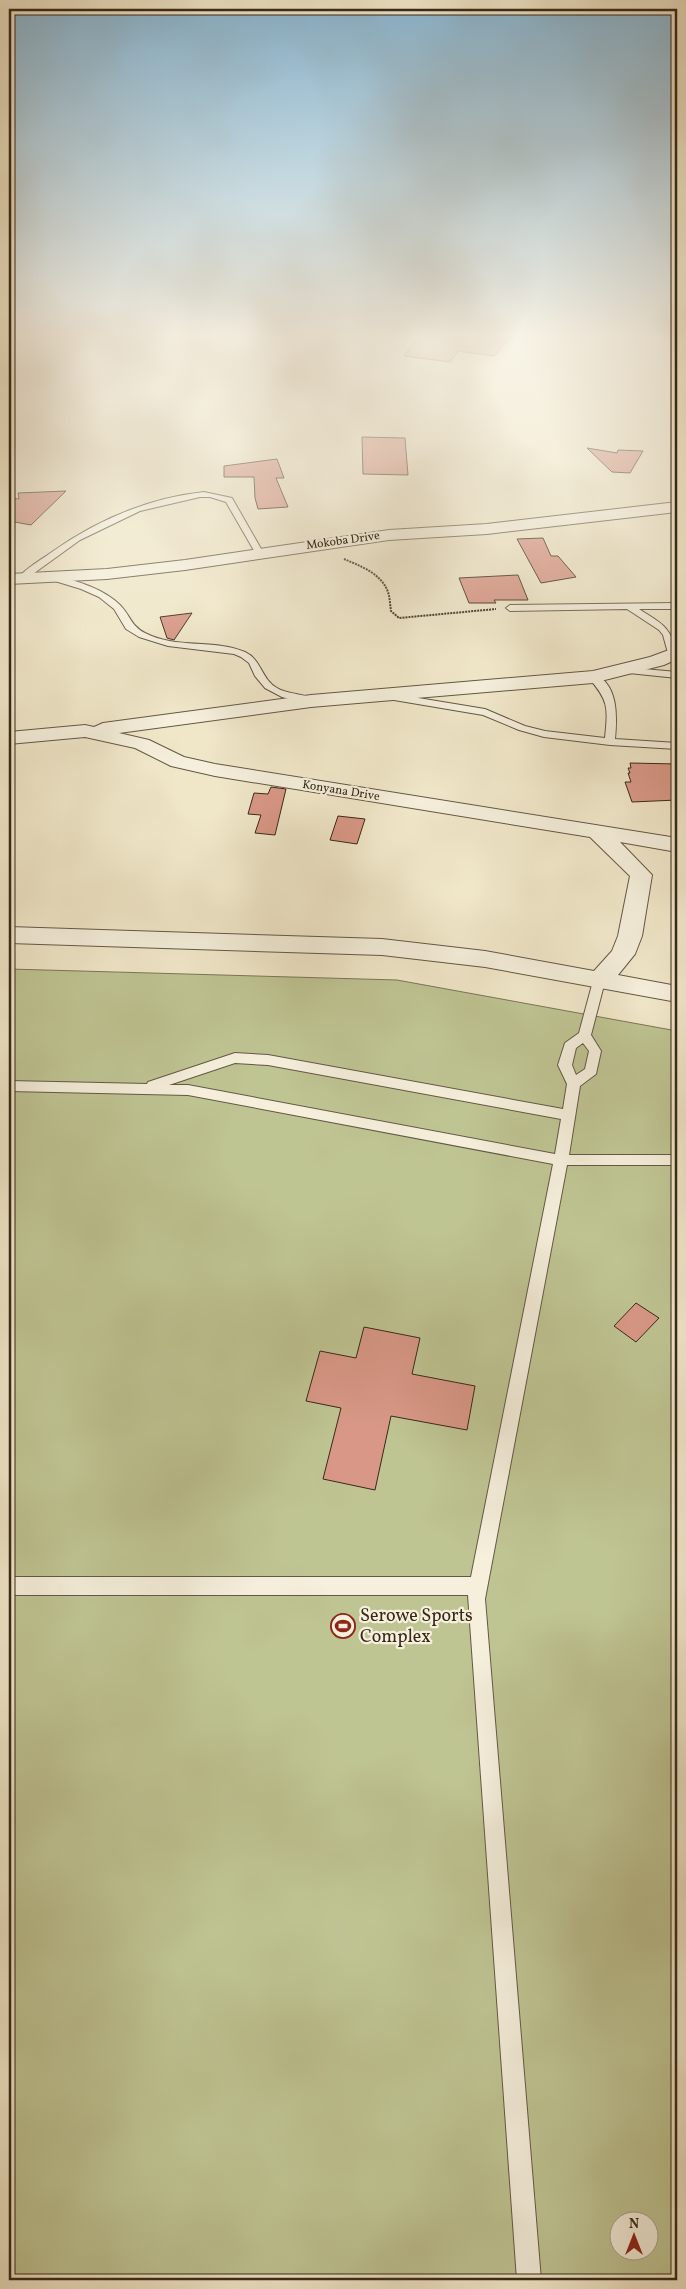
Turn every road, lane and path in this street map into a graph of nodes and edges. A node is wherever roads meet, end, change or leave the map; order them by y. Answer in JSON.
{"nodes":[{"id":1,"x":677,"y":507,"type":"edge"},
{"id":2,"x":260,"y":554,"type":"junction"},
{"id":3,"x":340,"y":557,"type":"dead end"},
{"id":4,"x":47,"y":576,"type":"junction"},
{"id":5,"x":16,"y":578,"type":"edge"},
{"id":6,"x":628,"y":606,"type":"junction"},
{"id":7,"x":677,"y":606,"type":"edge"},
{"id":8,"x":510,"y":608,"type":"joint"},
{"id":9,"x":675,"y":652,"type":"edge"},
{"id":10,"x":622,"y":670,"type":"junction"},
{"id":11,"x":677,"y":675,"type":"edge"},
{"id":12,"x":593,"y":677,"type":"junction"},
{"id":13,"x":382,"y":695,"type":"junction"},
{"id":14,"x":311,"y":702,"type":"junction"},
{"id":15,"x":85,"y":731,"type":"junction"},
{"id":16,"x":9,"y":738,"type":"edge"},
{"id":17,"x":610,"y":742,"type":"junction"},
{"id":18,"x":677,"y":746,"type":"edge"},
{"id":19,"x":596,"y":831,"type":"junction"},
{"id":20,"x":677,"y":845,"type":"edge"},
{"id":21,"x":677,"y":854,"type":"edge"},
{"id":22,"x":641,"y":875,"type":"junction"},
{"id":23,"x":9,"y":934,"type":"edge"},
{"id":24,"x":599,"y":981,"type":"junction"},
{"id":25,"x":677,"y":994,"type":"edge"},
{"id":26,"x":584,"y":1035,"type":"junction"},
{"id":27,"x":574,"y":1084,"type":"junction"},
{"id":28,"x":9,"y":1086,"type":"edge"},
{"id":29,"x":143,"y":1088,"type":"junction"},
{"id":30,"x":569,"y":1115,"type":"junction"},
{"id":31,"x":561,"y":1160,"type":"junction"},
{"id":32,"x":677,"y":1160,"type":"edge"},
{"id":33,"x":9,"y":1586,"type":"edge"},
{"id":34,"x":478,"y":1586,"type":"junction"},
{"id":35,"x":529,"y":2280,"type":"edge"}],
"edges":[{"from":1,"to":2,"type":"street","name":"Mokoba Drive"},
{"from":2,"to":4,"type":"street","name":"Mokoba Drive"},
{"from":2,"to":5,"type":"lane"},
{"from":3,"to":8,"type":"path"},
{"from":4,"to":5,"type":"street","name":"Mokoba Drive"},
{"from":4,"to":14,"type":"lane"},
{"from":6,"to":7,"type":"lane"},
{"from":6,"to":8,"type":"lane"},
{"from":6,"to":9,"type":"lane"},
{"from":9,"to":10,"type":"street"},
{"from":10,"to":11,"type":"lane"},
{"from":10,"to":12,"type":"street"},
{"from":12,"to":13,"type":"street"},
{"from":12,"to":17,"type":"lane"},
{"from":13,"to":14,"type":"street"},
{"from":13,"to":17,"type":"lane"},
{"from":14,"to":15,"type":"street"},
{"from":15,"to":16,"type":"street","name":"Konyana Drive"},
{"from":15,"to":19,"type":"street","name":"Konyana Drive"},
{"from":17,"to":18,"type":"lane"},
{"from":19,"to":20,"type":"street","name":"Konyana Drive"},
{"from":19,"to":22,"type":"street"},
{"from":21,"to":22,"type":"street"},
{"from":22,"to":24,"type":"street"},
{"from":23,"to":24,"type":"street"},
{"from":24,"to":25,"type":"street"},
{"from":24,"to":26,"type":"lane"},
{"from":26,"to":27,"type":"lane"},
{"from":26,"to":27,"type":"lane"},
{"from":27,"to":30,"type":"lane"},
{"from":28,"to":29,"type":"lane"},
{"from":29,"to":30,"type":"lane"},
{"from":29,"to":31,"type":"lane"},
{"from":30,"to":31,"type":"lane"},
{"from":31,"to":32,"type":"lane"},
{"from":31,"to":34,"type":"lane"},
{"from":33,"to":34,"type":"lane"},
{"from":34,"to":35,"type":"lane"}]}
